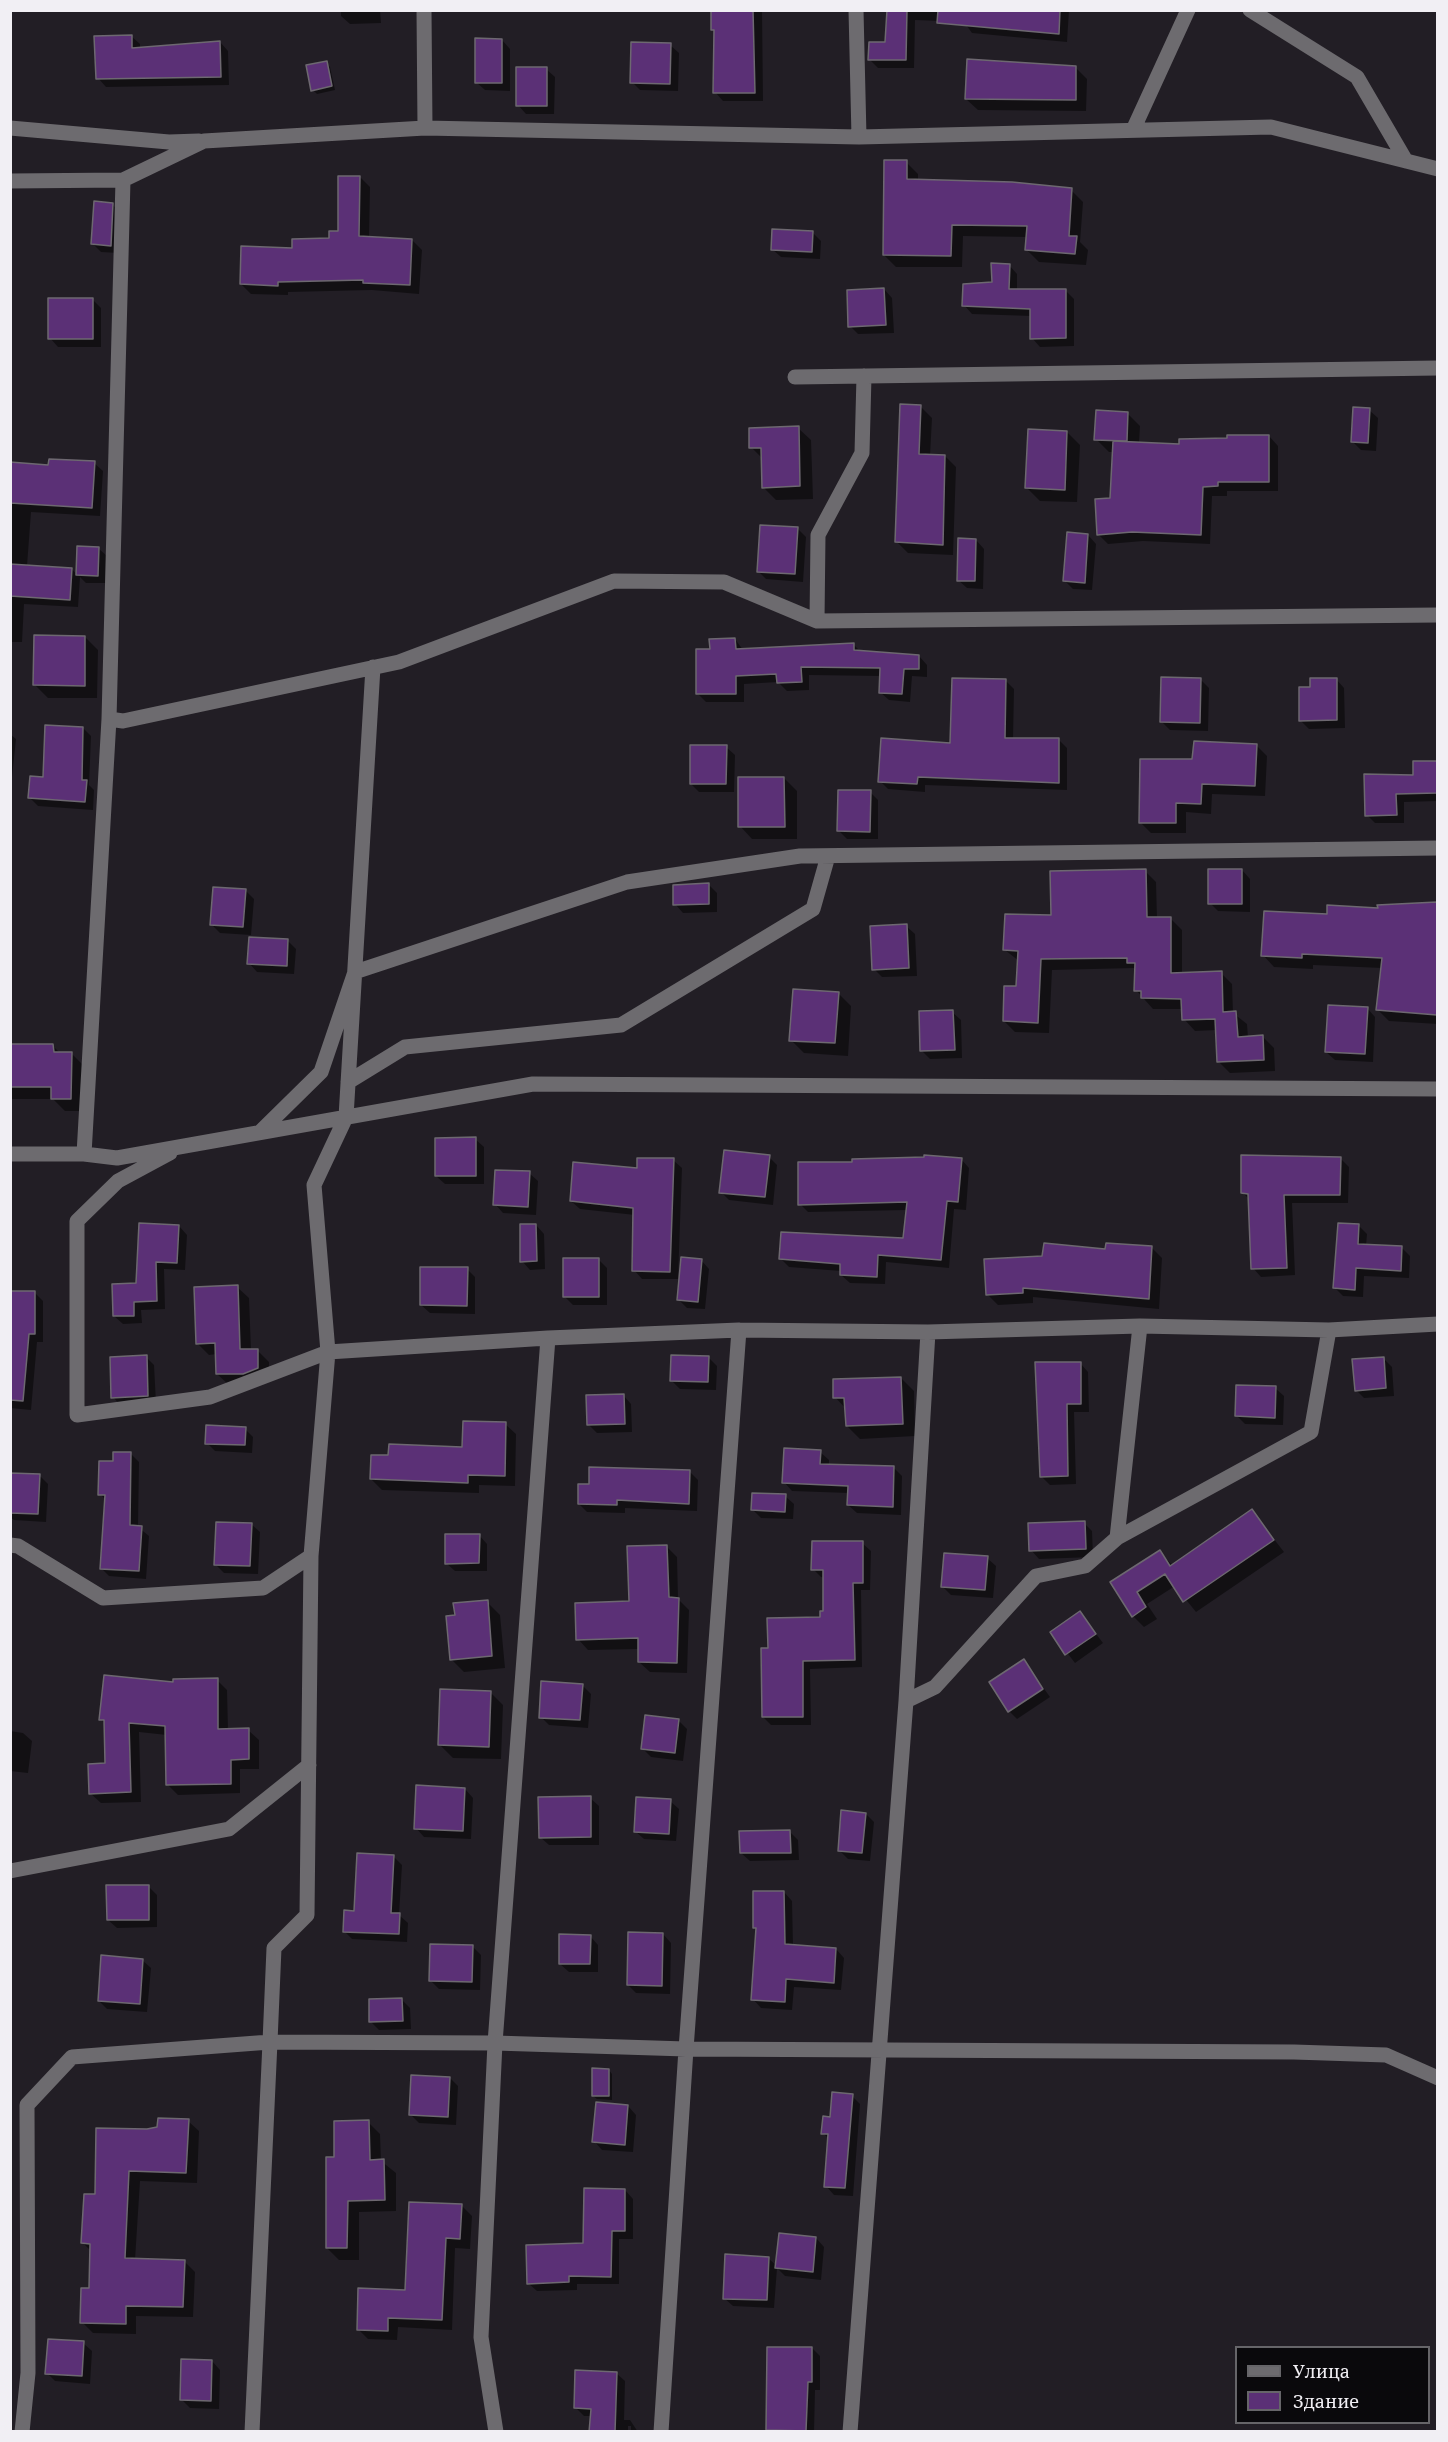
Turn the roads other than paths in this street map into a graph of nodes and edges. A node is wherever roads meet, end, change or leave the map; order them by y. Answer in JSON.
{"nodes":[{"id":1,"x":424,"y":10,"type":"edge"},
{"id":2,"x":856,"y":10,"type":"edge"},
{"id":3,"x":1188,"y":10,"type":"edge"},
{"id":4,"x":1250,"y":10,"type":"edge"},
{"id":5,"x":10,"y":128,"type":"edge"},
{"id":6,"x":425,"y":128,"type":"junction"},
{"id":7,"x":1133,"y":130,"type":"junction"},
{"id":8,"x":859,"y":136,"type":"junction"},
{"id":9,"x":204,"y":141,"type":"junction"},
{"id":10,"x":1406,"y":161,"type":"junction"},
{"id":11,"x":1437,"y":169,"type":"edge"},
{"id":12,"x":123,"y":180,"type":"junction"},
{"id":13,"x":10,"y":181,"type":"edge"},
{"id":14,"x":1437,"y":368,"type":"edge"},
{"id":15,"x":864,"y":376,"type":"junction"},
{"id":16,"x":795,"y":377,"type":"dead end"},
{"id":17,"x":1437,"y":615,"type":"edge"},
{"id":18,"x":817,"y":621,"type":"junction"},
{"id":19,"x":373,"y":667,"type":"junction"},
{"id":20,"x":109,"y":719,"type":"junction"},
{"id":21,"x":1437,"y":848,"type":"edge"},
{"id":22,"x":828,"y":856,"type":"junction"},
{"id":23,"x":355,"y":972,"type":"junction"},
{"id":24,"x":348,"y":1082,"type":"junction"},
{"id":25,"x":1437,"y":1089,"type":"edge"},
{"id":26,"x":346,"y":1117,"type":"junction"},
{"id":27,"x":261,"y":1132,"type":"junction"},
{"id":28,"x":185,"y":1146,"type":"junction"},
{"id":29,"x":10,"y":1154,"type":"edge"},
{"id":30,"x":84,"y":1154,"type":"junction"},
{"id":31,"x":1437,"y":1324,"type":"edge"},
{"id":32,"x":1140,"y":1326,"type":"junction"},
{"id":33,"x":739,"y":1330,"type":"junction"},
{"id":34,"x":1329,"y":1330,"type":"junction"},
{"id":35,"x":928,"y":1332,"type":"junction"},
{"id":36,"x":548,"y":1338,"type":"junction"},
{"id":37,"x":328,"y":1352,"type":"junction"},
{"id":38,"x":1118,"y":1538,"type":"junction"},
{"id":39,"x":10,"y":1545,"type":"edge"},
{"id":40,"x":311,"y":1556,"type":"junction"},
{"id":41,"x":906,"y":1701,"type":"junction"},
{"id":42,"x":309,"y":1765,"type":"junction"},
{"id":43,"x":10,"y":1871,"type":"edge"},
{"id":44,"x":270,"y":2042,"type":"junction"},
{"id":45,"x":495,"y":2043,"type":"junction"},
{"id":46,"x":686,"y":2049,"type":"junction"},
{"id":47,"x":879,"y":2052,"type":"junction"},
{"id":48,"x":1437,"y":2078,"type":"edge"},
{"id":49,"x":22,"y":2432,"type":"edge"},
{"id":50,"x":252,"y":2432,"type":"edge"},
{"id":51,"x":496,"y":2432,"type":"edge"},
{"id":52,"x":661,"y":2432,"type":"edge"},
{"id":53,"x":850,"y":2432,"type":"edge"}],
"edges":[{"from":1,"to":6,"type":"street"},
{"from":2,"to":8,"type":"street"},
{"from":3,"to":7,"type":"street"},
{"from":4,"to":10,"type":"street"},
{"from":5,"to":9,"type":"street"},
{"from":6,"to":8,"type":"street"},
{"from":6,"to":9,"type":"street"},
{"from":7,"to":8,"type":"street"},
{"from":7,"to":10,"type":"street"},
{"from":9,"to":12,"type":"street"},
{"from":10,"to":11,"type":"street"},
{"from":12,"to":13,"type":"street"},
{"from":12,"to":20,"type":"street"},
{"from":14,"to":15,"type":"street"},
{"from":15,"to":16,"type":"street"},
{"from":15,"to":18,"type":"street"},
{"from":17,"to":18,"type":"street"},
{"from":18,"to":19,"type":"street"},
{"from":19,"to":20,"type":"street"},
{"from":19,"to":23,"type":"street"},
{"from":20,"to":30,"type":"street"},
{"from":21,"to":22,"type":"street"},
{"from":22,"to":23,"type":"street"},
{"from":22,"to":24,"type":"street"},
{"from":23,"to":24,"type":"street"},
{"from":23,"to":27,"type":"street"},
{"from":24,"to":26,"type":"street"},
{"from":25,"to":26,"type":"street"},
{"from":26,"to":27,"type":"street"},
{"from":26,"to":37,"type":"street"},
{"from":27,"to":28,"type":"street"},
{"from":28,"to":30,"type":"street"},
{"from":28,"to":37,"type":"street"},
{"from":29,"to":30,"type":"street"},
{"from":31,"to":34,"type":"street"},
{"from":32,"to":34,"type":"street"},
{"from":32,"to":35,"type":"street"},
{"from":32,"to":38,"type":"street"},
{"from":33,"to":35,"type":"street"},
{"from":33,"to":36,"type":"street"},
{"from":33,"to":46,"type":"street"},
{"from":34,"to":38,"type":"street"},
{"from":35,"to":41,"type":"street"},
{"from":36,"to":37,"type":"street"},
{"from":36,"to":45,"type":"street"},
{"from":37,"to":40,"type":"street"},
{"from":38,"to":41,"type":"street"},
{"from":39,"to":40,"type":"street"},
{"from":40,"to":42,"type":"street"},
{"from":41,"to":47,"type":"street"},
{"from":42,"to":43,"type":"street"},
{"from":42,"to":44,"type":"street"},
{"from":44,"to":45,"type":"street"},
{"from":44,"to":49,"type":"street"},
{"from":44,"to":50,"type":"street"},
{"from":45,"to":46,"type":"street"},
{"from":45,"to":51,"type":"street"},
{"from":46,"to":47,"type":"street"},
{"from":46,"to":52,"type":"street"},
{"from":47,"to":48,"type":"street"},
{"from":47,"to":53,"type":"street"}]}
